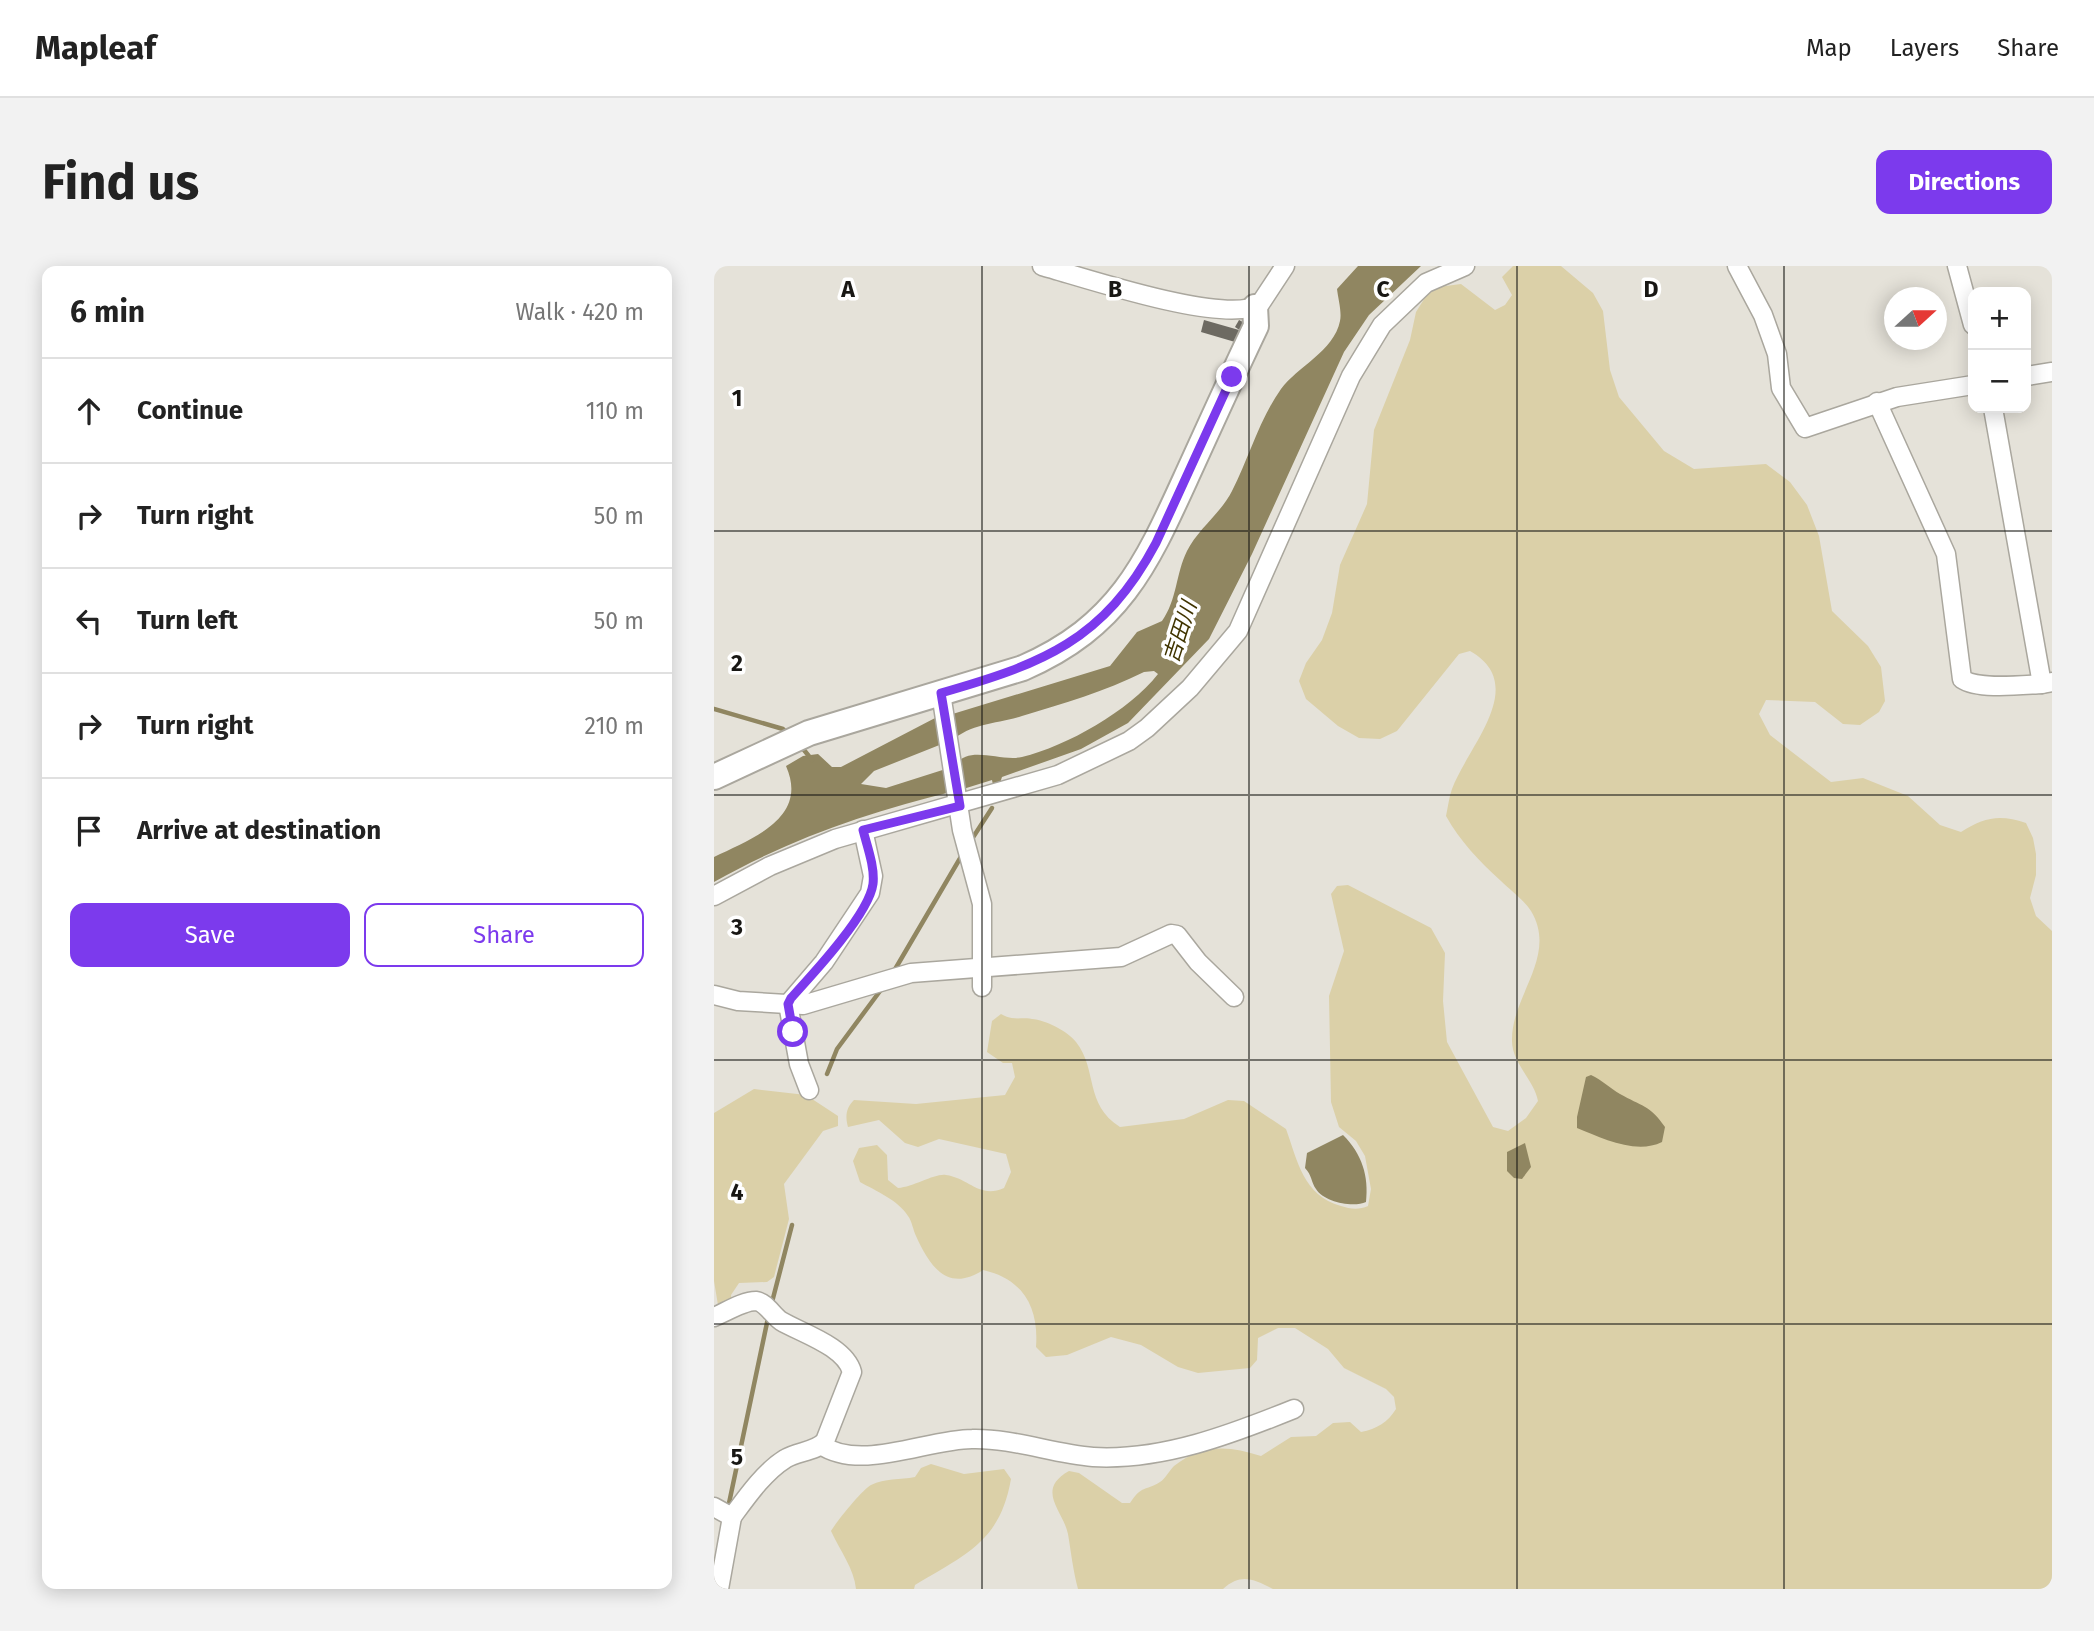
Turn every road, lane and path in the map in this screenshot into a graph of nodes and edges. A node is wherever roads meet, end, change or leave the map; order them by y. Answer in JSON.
{"nodes":[{"id":1,"x":1042,"y":266,"type":"edge"},
{"id":2,"x":1285,"y":266,"type":"edge"},
{"id":3,"x":1465,"y":266,"type":"edge"},
{"id":4,"x":1737,"y":266,"type":"edge"},
{"id":5,"x":1957,"y":266,"type":"edge"},
{"id":6,"x":1255,"y":307,"type":"junction"},
{"id":7,"x":1968,"y":307,"type":"edge"},
{"id":8,"x":2052,"y":372,"type":"edge"},
{"id":9,"x":2031,"y":375,"type":"edge"},
{"id":10,"x":1968,"y":385,"type":"edge"},
{"id":11,"x":1877,"y":402,"type":"junction"},
{"id":12,"x":1994,"y":413,"type":"edge"},
{"id":13,"x":2047,"y":683,"type":"edge"},
{"id":14,"x":942,"y":699,"type":"junction"},
{"id":15,"x":714,"y":777,"type":"edge"},
{"id":16,"x":959,"y":801,"type":"junction"},
{"id":17,"x":863,"y":830,"type":"junction"},
{"id":18,"x":714,"y":896,"type":"edge"},
{"id":19,"x":981,"y":968,"type":"junction"},
{"id":20,"x":982,"y":987,"type":"dead end"},
{"id":21,"x":714,"y":995,"type":"edge"},
{"id":22,"x":1234,"y":997,"type":"dead end"},
{"id":23,"x":788,"y":1004,"type":"junction"},
{"id":24,"x":809,"y":1090,"type":"dead end"},
{"id":25,"x":714,"y":1317,"type":"edge"},
{"id":26,"x":1294,"y":1409,"type":"dead end"},
{"id":27,"x":821,"y":1445,"type":"junction"},
{"id":28,"x":723,"y":1512,"type":"edge"},
{"id":29,"x":719,"y":1589,"type":"edge"}],
"edges":[{"from":1,"to":6,"type":"street"},
{"from":2,"to":6,"type":"street"},
{"from":3,"to":16,"type":"street"},
{"from":4,"to":11,"type":"street"},
{"from":5,"to":7,"type":"street"},
{"from":6,"to":14,"type":"street"},
{"from":8,"to":9,"type":"street"},
{"from":10,"to":11,"type":"street"},
{"from":11,"to":13,"type":"street"},
{"from":12,"to":13,"type":"street"},
{"from":14,"to":15,"type":"street"},
{"from":14,"to":16,"type":"street"},
{"from":16,"to":17,"type":"street"},
{"from":16,"to":19,"type":"street"},
{"from":17,"to":18,"type":"street"},
{"from":17,"to":23,"type":"street"},
{"from":19,"to":20,"type":"street"},
{"from":19,"to":22,"type":"street"},
{"from":19,"to":23,"type":"street"},
{"from":21,"to":23,"type":"street"},
{"from":23,"to":24,"type":"street"},
{"from":25,"to":27,"type":"street"},
{"from":26,"to":27,"type":"street"},
{"from":27,"to":28,"type":"street"},
{"from":28,"to":29,"type":"street"}]}
